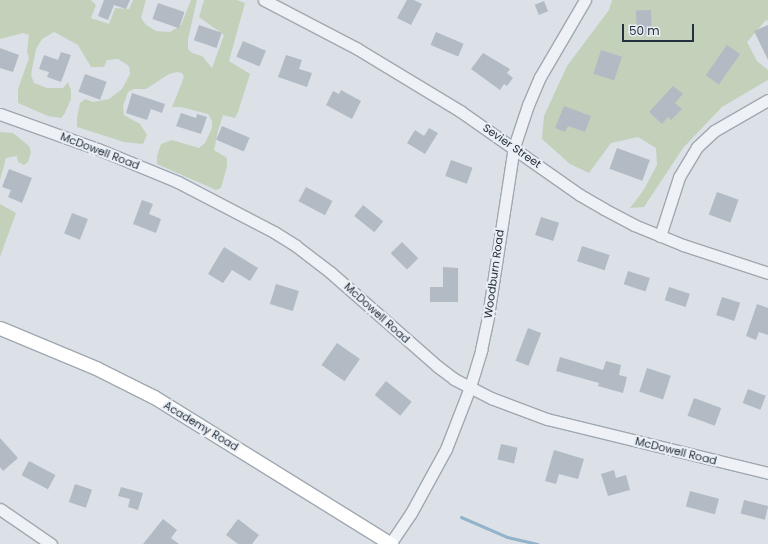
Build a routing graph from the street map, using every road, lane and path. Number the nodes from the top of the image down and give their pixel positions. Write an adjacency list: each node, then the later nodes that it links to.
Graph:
1 (264, 0): 5 (street, Sevier Street)
2 (585, 0): 5 (street, Woodburn Road)
3 (768, 100): 6 (street)
4 (0, 114): 9 (street, McDowell Road)
5 (514, 147): 6 (street, Sevier Street); 9 (street, Woodburn Road)
6 (660, 236): 7 (street, Sevier Street)
7 (768, 273)
8 (0, 328): 13 (main road, Academy Road)
9 (470, 387): 10 (street, McDowell Road); 13 (street, Woodburn Road)
10 (768, 473)
11 (0, 509): 12 (street)
12 (51, 544)
13 (390, 544)

